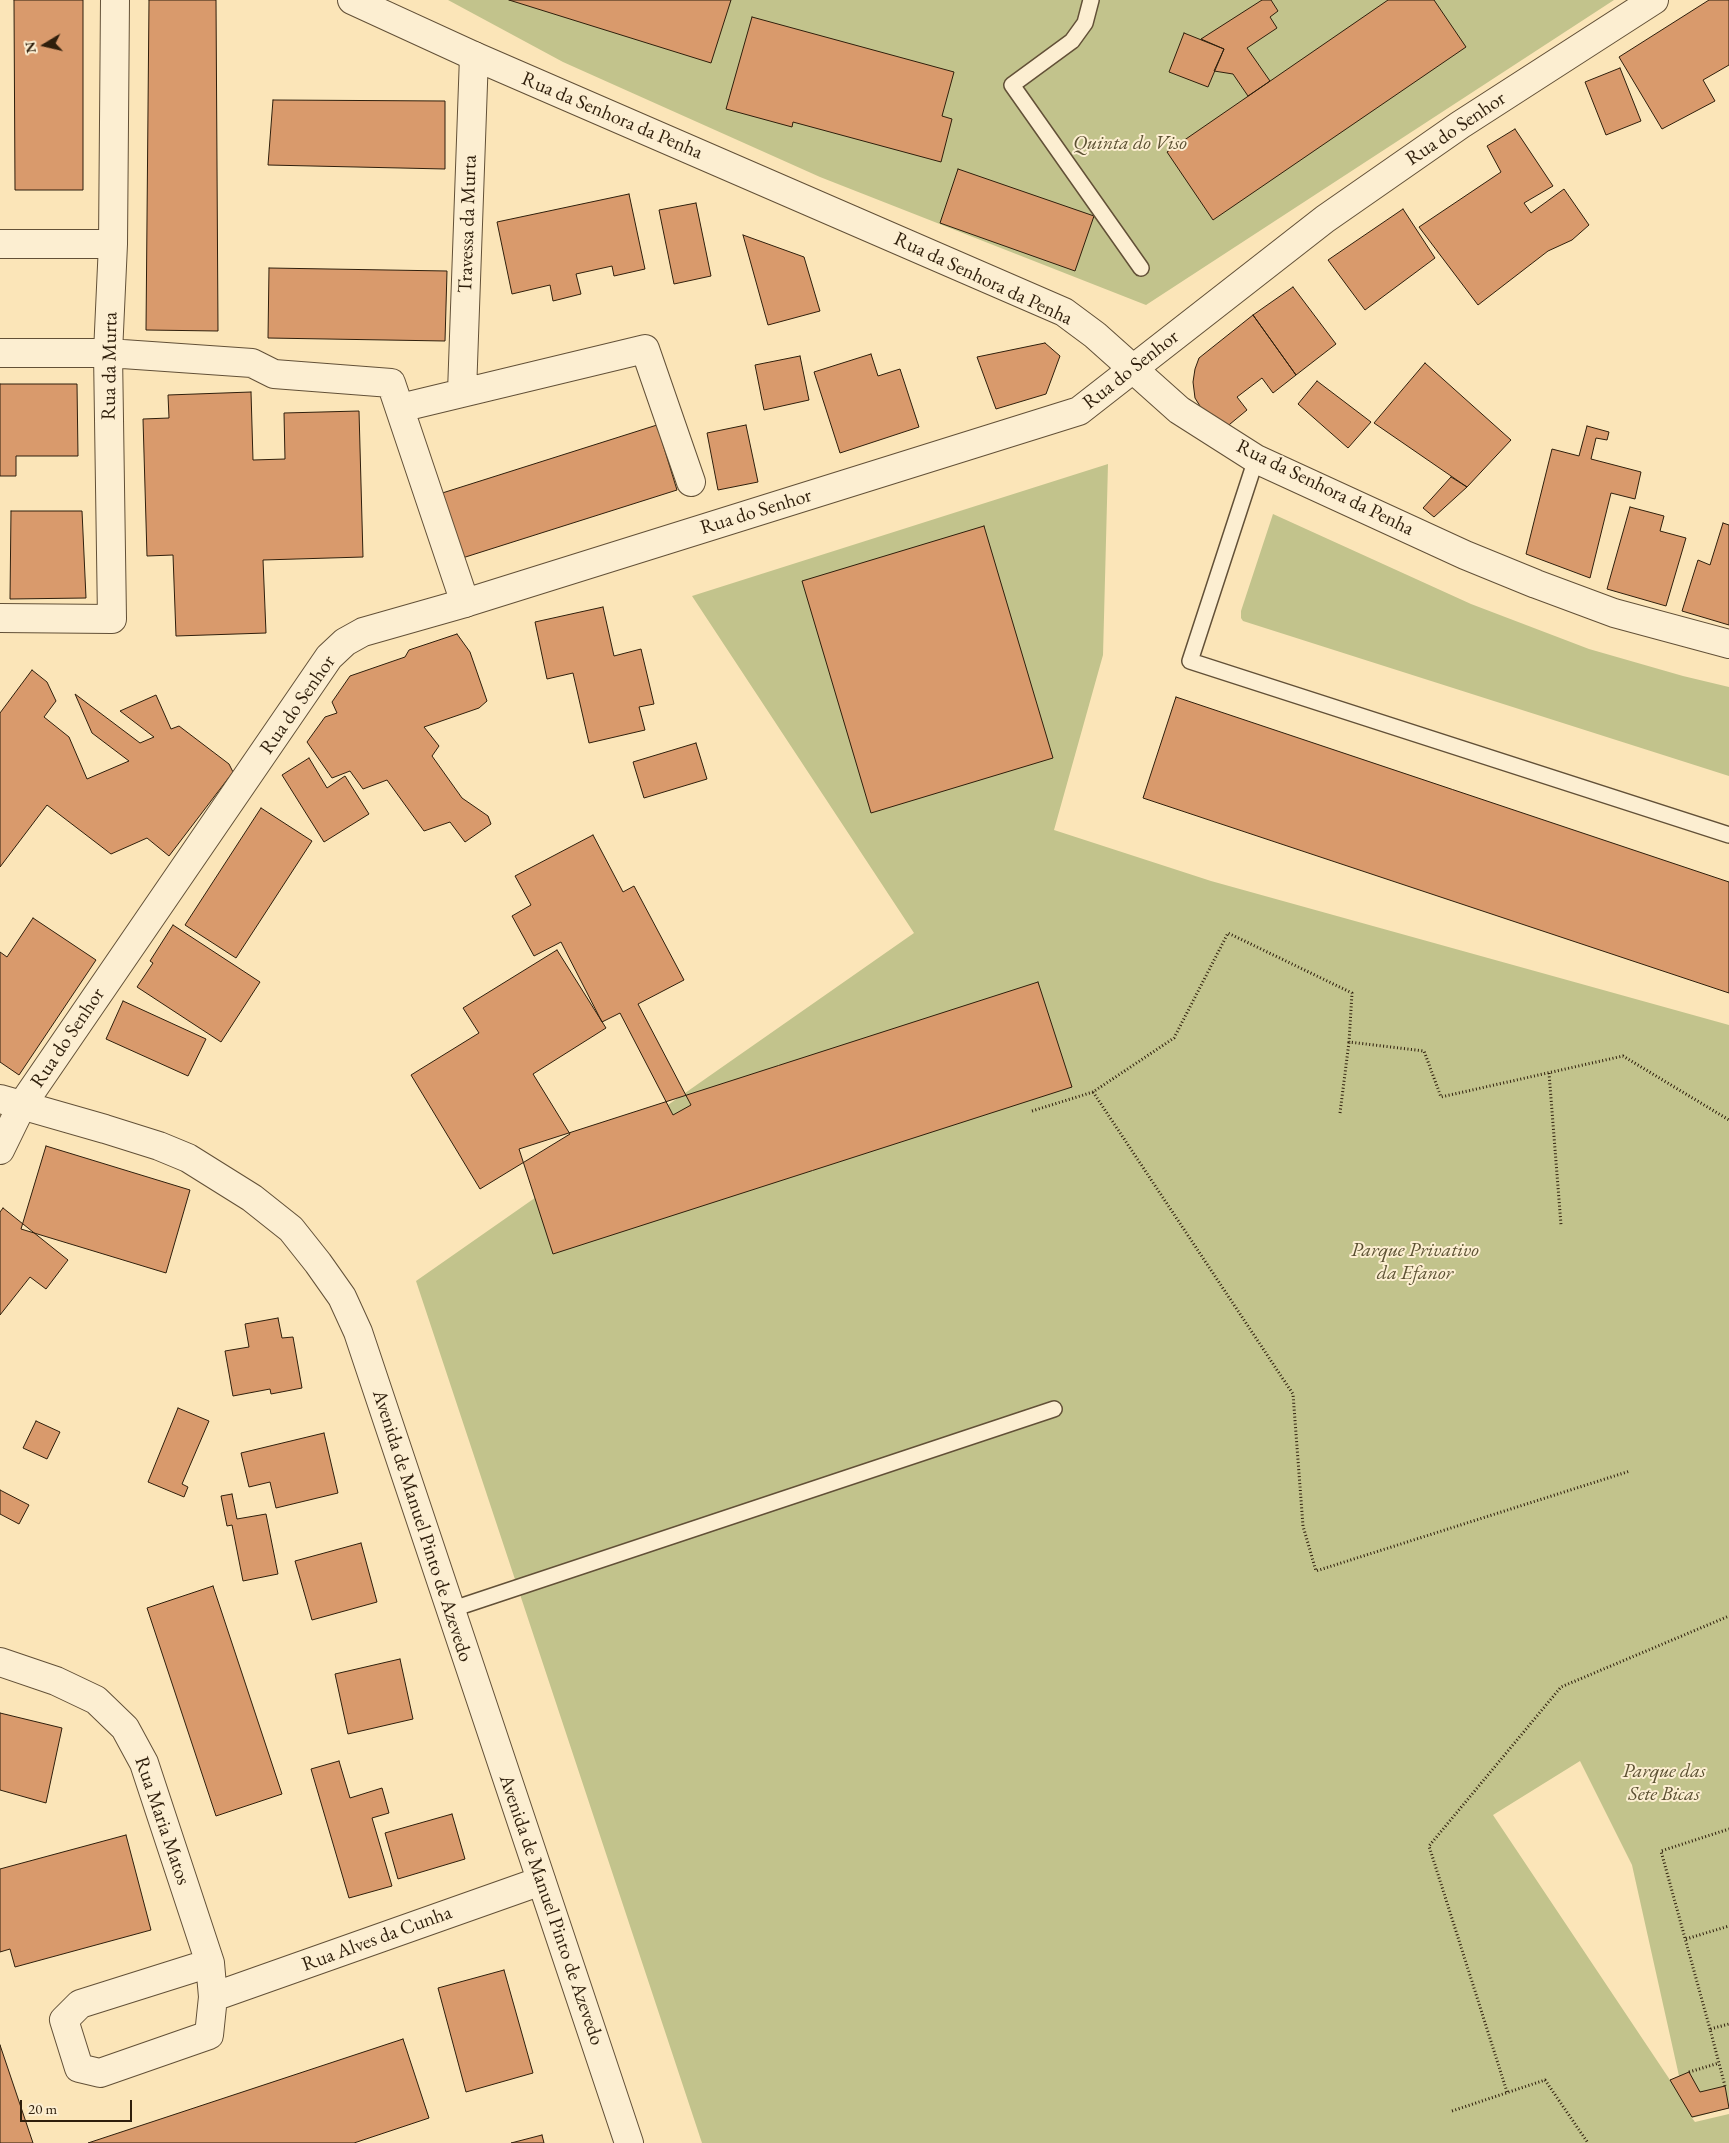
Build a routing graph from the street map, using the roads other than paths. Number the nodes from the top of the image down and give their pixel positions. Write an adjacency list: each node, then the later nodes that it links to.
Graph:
1 (116, 0): 7 (street, Rua da Murta)
2 (352, 0): 5 (street, Rua da Senhora da Penha)
3 (1091, 0): 8 (lane)
4 (1654, 0): 11 (street, Rua do Senhor)
5 (474, 56): 11 (street, Rua da Senhora da Penha); 12 (street, Travessa da Murta)
6 (0, 244): 7 (street)
7 (113, 244): 10 (street, Rua da Murta)
8 (1141, 268)
9 (0, 353): 10 (street)
10 (108, 353): 13 (street); 17 (street, Rua da Murta)
11 (1134, 369): 14 (street, Rua da Senhora da Penha); 16 (street, Rua do Senhor)
12 (462, 392): 13 (street); 15 (street)
13 (400, 408): 16 (street)
14 (1256, 459): 18 (street, Rua da Senhora da Penha); 19 (lane)
15 (691, 482)
16 (465, 603): 20 (street, Rua do Senhor)
17 (0, 618)
18 (1729, 644)
19 (1729, 835)
20 (11, 1102): 21 (street, Rua do Senhor); 23 (street, Avenida de Manuel Pinto de Azevedo)
21 (0, 1150)
22 (1054, 1409): 23 (lane)
23 (450, 1610): 25 (street, Avenida de Manuel Pinto de Azevedo)
24 (0, 1662): 26 (street, Rua Maria Matos)
25 (541, 1881): 27 (street, Rua Alves da Cunha); 28 (street, Avenida de Manuel Pinto de Azevedo)
26 (210, 1963): 27 (street, Rua Maria Matos); 27 (street, Rua Maria Matos)
27 (214, 1997)
28 (629, 2143)

